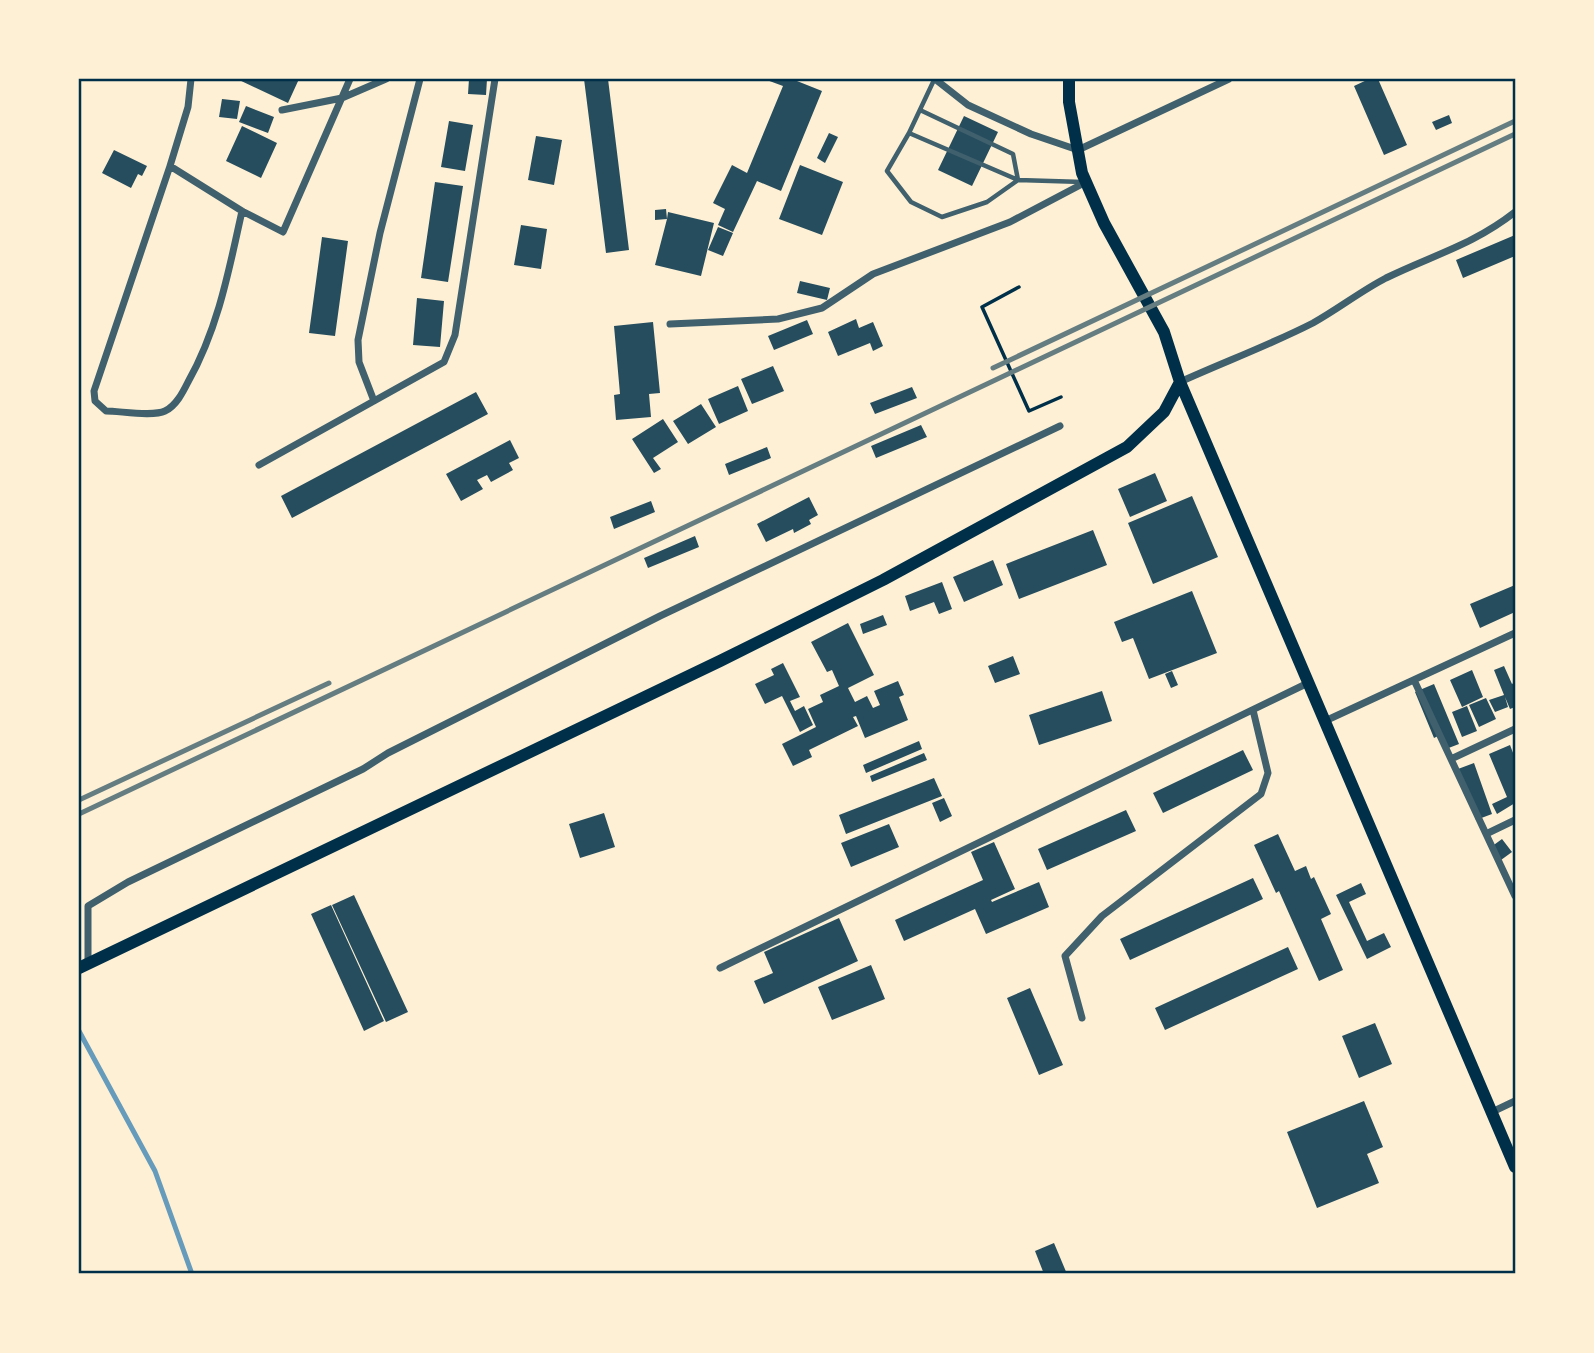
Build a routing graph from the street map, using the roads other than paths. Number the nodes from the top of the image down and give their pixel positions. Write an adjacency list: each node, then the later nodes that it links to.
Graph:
1 (191, 79): 14 (street)
2 (350, 79): 9 (street)
3 (386, 79): 9 (street)
4 (420, 79): 21 (street)
5 (495, 79): 21 (street)
6 (935, 79): 11 (lane); 13 (street)
7 (1069, 79): 13 (main road)
8 (1229, 79): 13 (street)
9 (342, 98): 10 (street); 17 (street)
10 (282, 110)
11 (920, 110): 12 (lane); 15 (lane)
12 (909, 133): 15 (lane); 15 (lane)
13 (1078, 150): 16 (main road)
14 (170, 166): 17 (street); 17 (street)
15 (1018, 180): 16 (lane)
16 (1086, 182): 19 (street); 20 (main road)
17 (243, 211)
18 (1515, 212): 20 (street)
19 (670, 324)
20 (1180, 382): 26 (main road); 34 (main road)
21 (374, 401): 23 (street)
22 (1060, 426): 34 (street)
23 (259, 465)
24 (1515, 633): 25 (street)
25 (1414, 680): 28 (street); 30 (street)
26 (1308, 683): 27 (street); 28 (main road)
27 (1253, 710): 35 (street); 36 (street)
28 (1325, 721): 38 (main road)
29 (1515, 729): 30 (street)
30 (1451, 759): 32 (street)
31 (1515, 820): 32 (street)
32 (1486, 834): 33 (street)
33 (1515, 896)
34 (83, 966)
35 (720, 968)
36 (1082, 1018)
37 (1515, 1101): 38 (street)
38 (1492, 1112): 39 (main road)
39 (1515, 1167)

